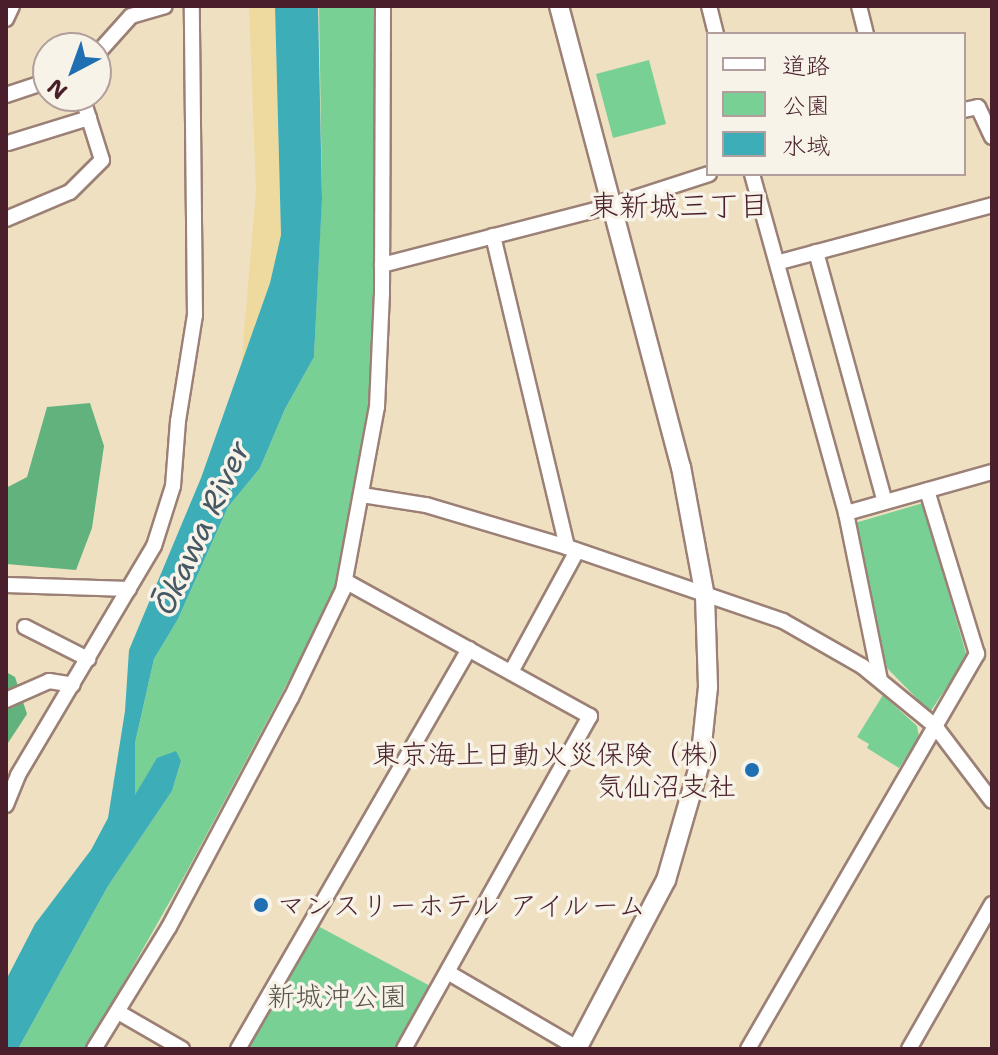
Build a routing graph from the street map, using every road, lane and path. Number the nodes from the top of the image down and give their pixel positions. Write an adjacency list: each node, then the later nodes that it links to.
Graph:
1 (12, 6): 8 (street)
2 (165, 6): 11 (street)
3 (192, 6): 36 (street)
4 (383, 6): 27 (street)
5 (559, 6): 22 (street)
6 (709, 6): 9 (street)
7 (859, 6): 10 (street)
8 (6, 19)
9 (716, 32)
10 (866, 32)
11 (112, 37)
12 (32, 86): 13 (street)
13 (6, 95)
14 (966, 110): 17 (street)
15 (87, 112): 16 (street)
16 (89, 118): 18 (street); 23 (street)
17 (992, 137)
18 (8, 143)
19 (706, 175): 22 (street)
20 (753, 176): 26 (street)
21 (992, 205): 25 (street)
22 (610, 206): 24 (street); 37 (street)
23 (6, 219)
24 (493, 236): 27 (street); 33 (street)
25 (816, 252): 26 (street); 31 (street)
26 (780, 262): 32 (street)
27 (382, 265): 30 (street)
28 (992, 472): 29 (street)
29 (927, 490): 31 (street); 45 (street)
30 (362, 495): 33 (street); 34 (street)
31 (885, 502): 32 (street)
32 (846, 513): 42 (street)
33 (572, 549): 37 (street); 41 (street)
34 (345, 581): 39 (street); 50 (street)
35 (6, 585): 36 (street)
36 (129, 589): 40 (street)
37 (705, 596): 42 (street); 55 (street)
38 (25, 627): 40 (street)
39 (469, 649): 41 (street); 53 (street)
40 (88, 659): 43 (street)
41 (511, 672): 49 (street)
42 (880, 680): 45 (street)
43 (73, 685): 44 (street); 47 (street)
44 (6, 700)
45 (935, 726): 46 (street); 56 (street)
46 (992, 801)
47 (6, 805)
48 (992, 904): 57 (street)
49 (449, 973): 54 (street); 55 (street)
50 (118, 1012): 51 (street); 52 (street)
51 (94, 1049)
52 (182, 1049)
53 (238, 1049)
54 (404, 1049)
55 (578, 1049)
56 (748, 1049)
57 (909, 1049)

